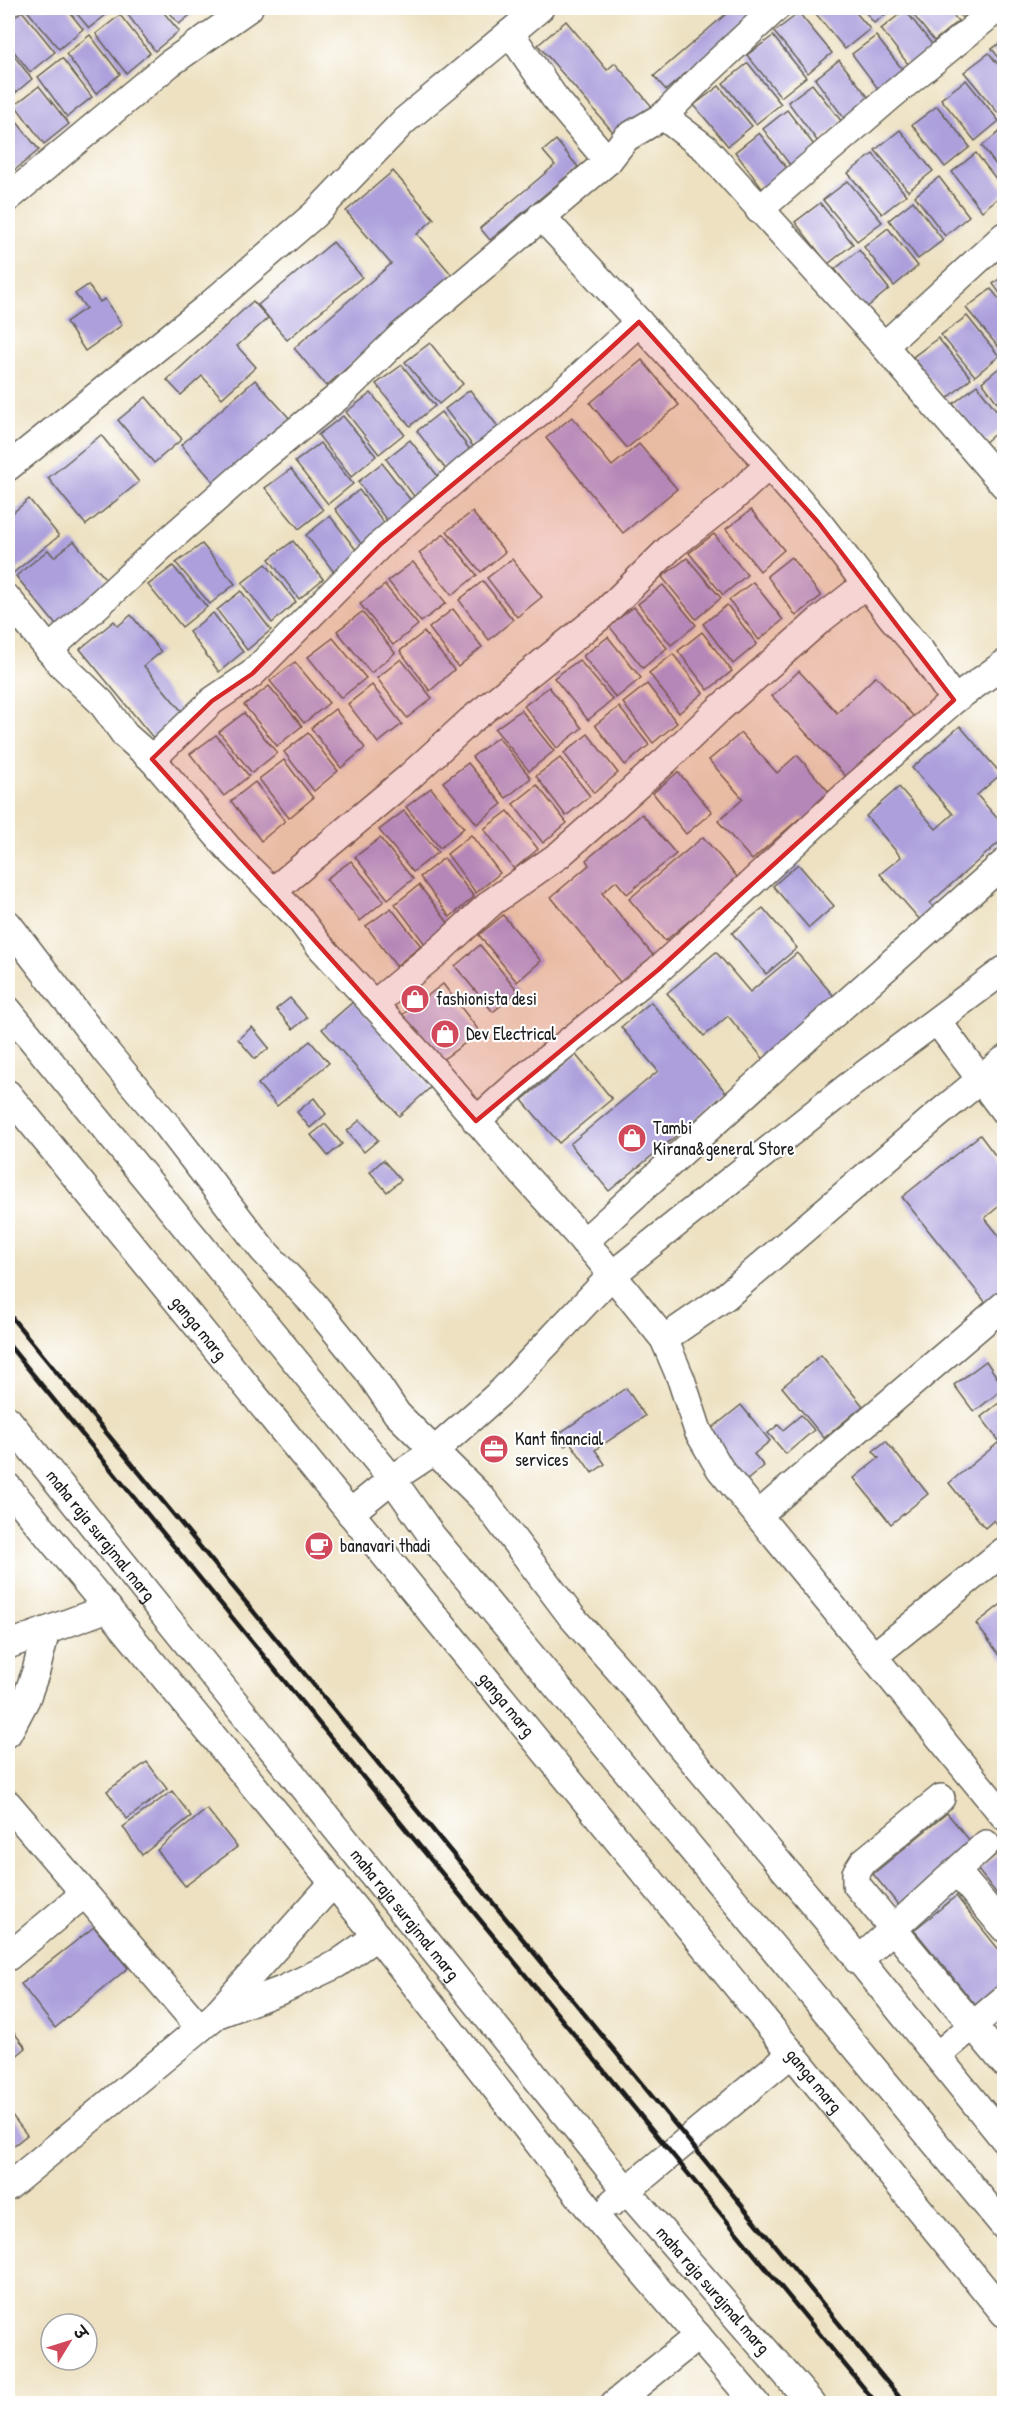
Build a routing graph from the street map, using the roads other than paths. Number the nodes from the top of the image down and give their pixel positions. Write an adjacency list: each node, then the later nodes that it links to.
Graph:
1 (249, 8): 8 (street)
2 (540, 8): 5 (street)
3 (776, 8): 6 (street)
4 (998, 8): 9 (street)
5 (510, 33): 7 (street); 15 (street)
6 (663, 116): 7 (street); 9 (street)
7 (608, 161): 10 (street)
8 (8, 198)
9 (759, 210): 13 (street)
10 (542, 216): 12 (street); 19 (street)
11 (1005, 236): 13 (street)
12 (639, 322): 14 (street); 22 (street)
13 (884, 346): 16 (street)
14 (769, 465): 17 (street); 24 (street)
15 (8, 467)
16 (1000, 470)
17 (866, 584): 21 (street); 27 (street)
18 (8, 599): 19 (street)
19 (50, 650): 22 (street)
20 (1005, 664): 21 (street)
21 (954, 700): 34 (street)
22 (152, 759): 24 (street)
23 (1005, 863): 35 (street)
24 (272, 892): 27 (street)
25 (8, 924): 40 (street)
26 (1005, 970): 29 (street)
27 (373, 1005): 34 (street)
28 (8, 1010): 41 (street)
29 (936, 1021): 31 (street); 36 (street)
30 (1005, 1060): 31 (street)
31 (980, 1080): 33 (street); 38 (street)
32 (8, 1094): 43 (street, ganga marg)
33 (1005, 1111)
34 (477, 1121): 35 (street)
35 (584, 1242): 36 (street)
36 (612, 1275): 38 (street); 40 (street)
37 (1005, 1305): 44 (street)
38 (664, 1339): 44 (street)
39 (8, 1420): 71 (street, maha raja surajmal marg)
40 (433, 1452): 41 (street); 62 (street)
41 (392, 1479): 43 (street); 73 (street)
42 (8, 1487): 46 (street, maha raja surajmal marg)
43 (351, 1514): 66 (street, ganga marg)
44 (758, 1515): 49 (street)
45 (1005, 1551): 49 (street)
46 (108, 1608): 47 (street); 56 (street, maha raja surajmal marg)
47 (46, 1631): 48 (street); 50 (street)
48 (8, 1645)
49 (874, 1656): 52 (street)
50 (8, 1733)
51 (941, 1798): 58 (street)
52 (1000, 1801)
53 (8, 1804): 57 (street)
54 (986, 1844): 55 (street)
55 (957, 1872): 58 (street); 59 (street)
56 (334, 1882): 60 (street, maha raja surajmal marg); 64 (street)
57 (84, 1894): 61 (street); 64 (street)
58 (893, 1928): 62 (street); 65 (street)
59 (1005, 1928)
60 (377, 1936): 64 (street); 72 (street, maha raja surajmal marg)
61 (8, 1956)
62 (858, 1961): 67 (street)
63 (1005, 1999): 65 (street)
64 (208, 2022): 70 (street)
65 (973, 2026): 67 (street); 68 (street)
66 (792, 2053): 71 (street); 74 (street, ganga marg)
67 (939, 2055): 69 (street)
68 (1005, 2063)
69 (1005, 2139)
70 (8, 2187)
71 (627, 2191): 72 (street); 78 (street, maha raja surajmal marg)
72 (595, 2216): 75 (street, maha raja surajmal marg)
73 (1005, 2226)
74 (1005, 2313)
75 (698, 2336): 76 (street); 77 (street, maha raja surajmal marg)
76 (614, 2403)
77 (756, 2403)
78 (812, 2403)

